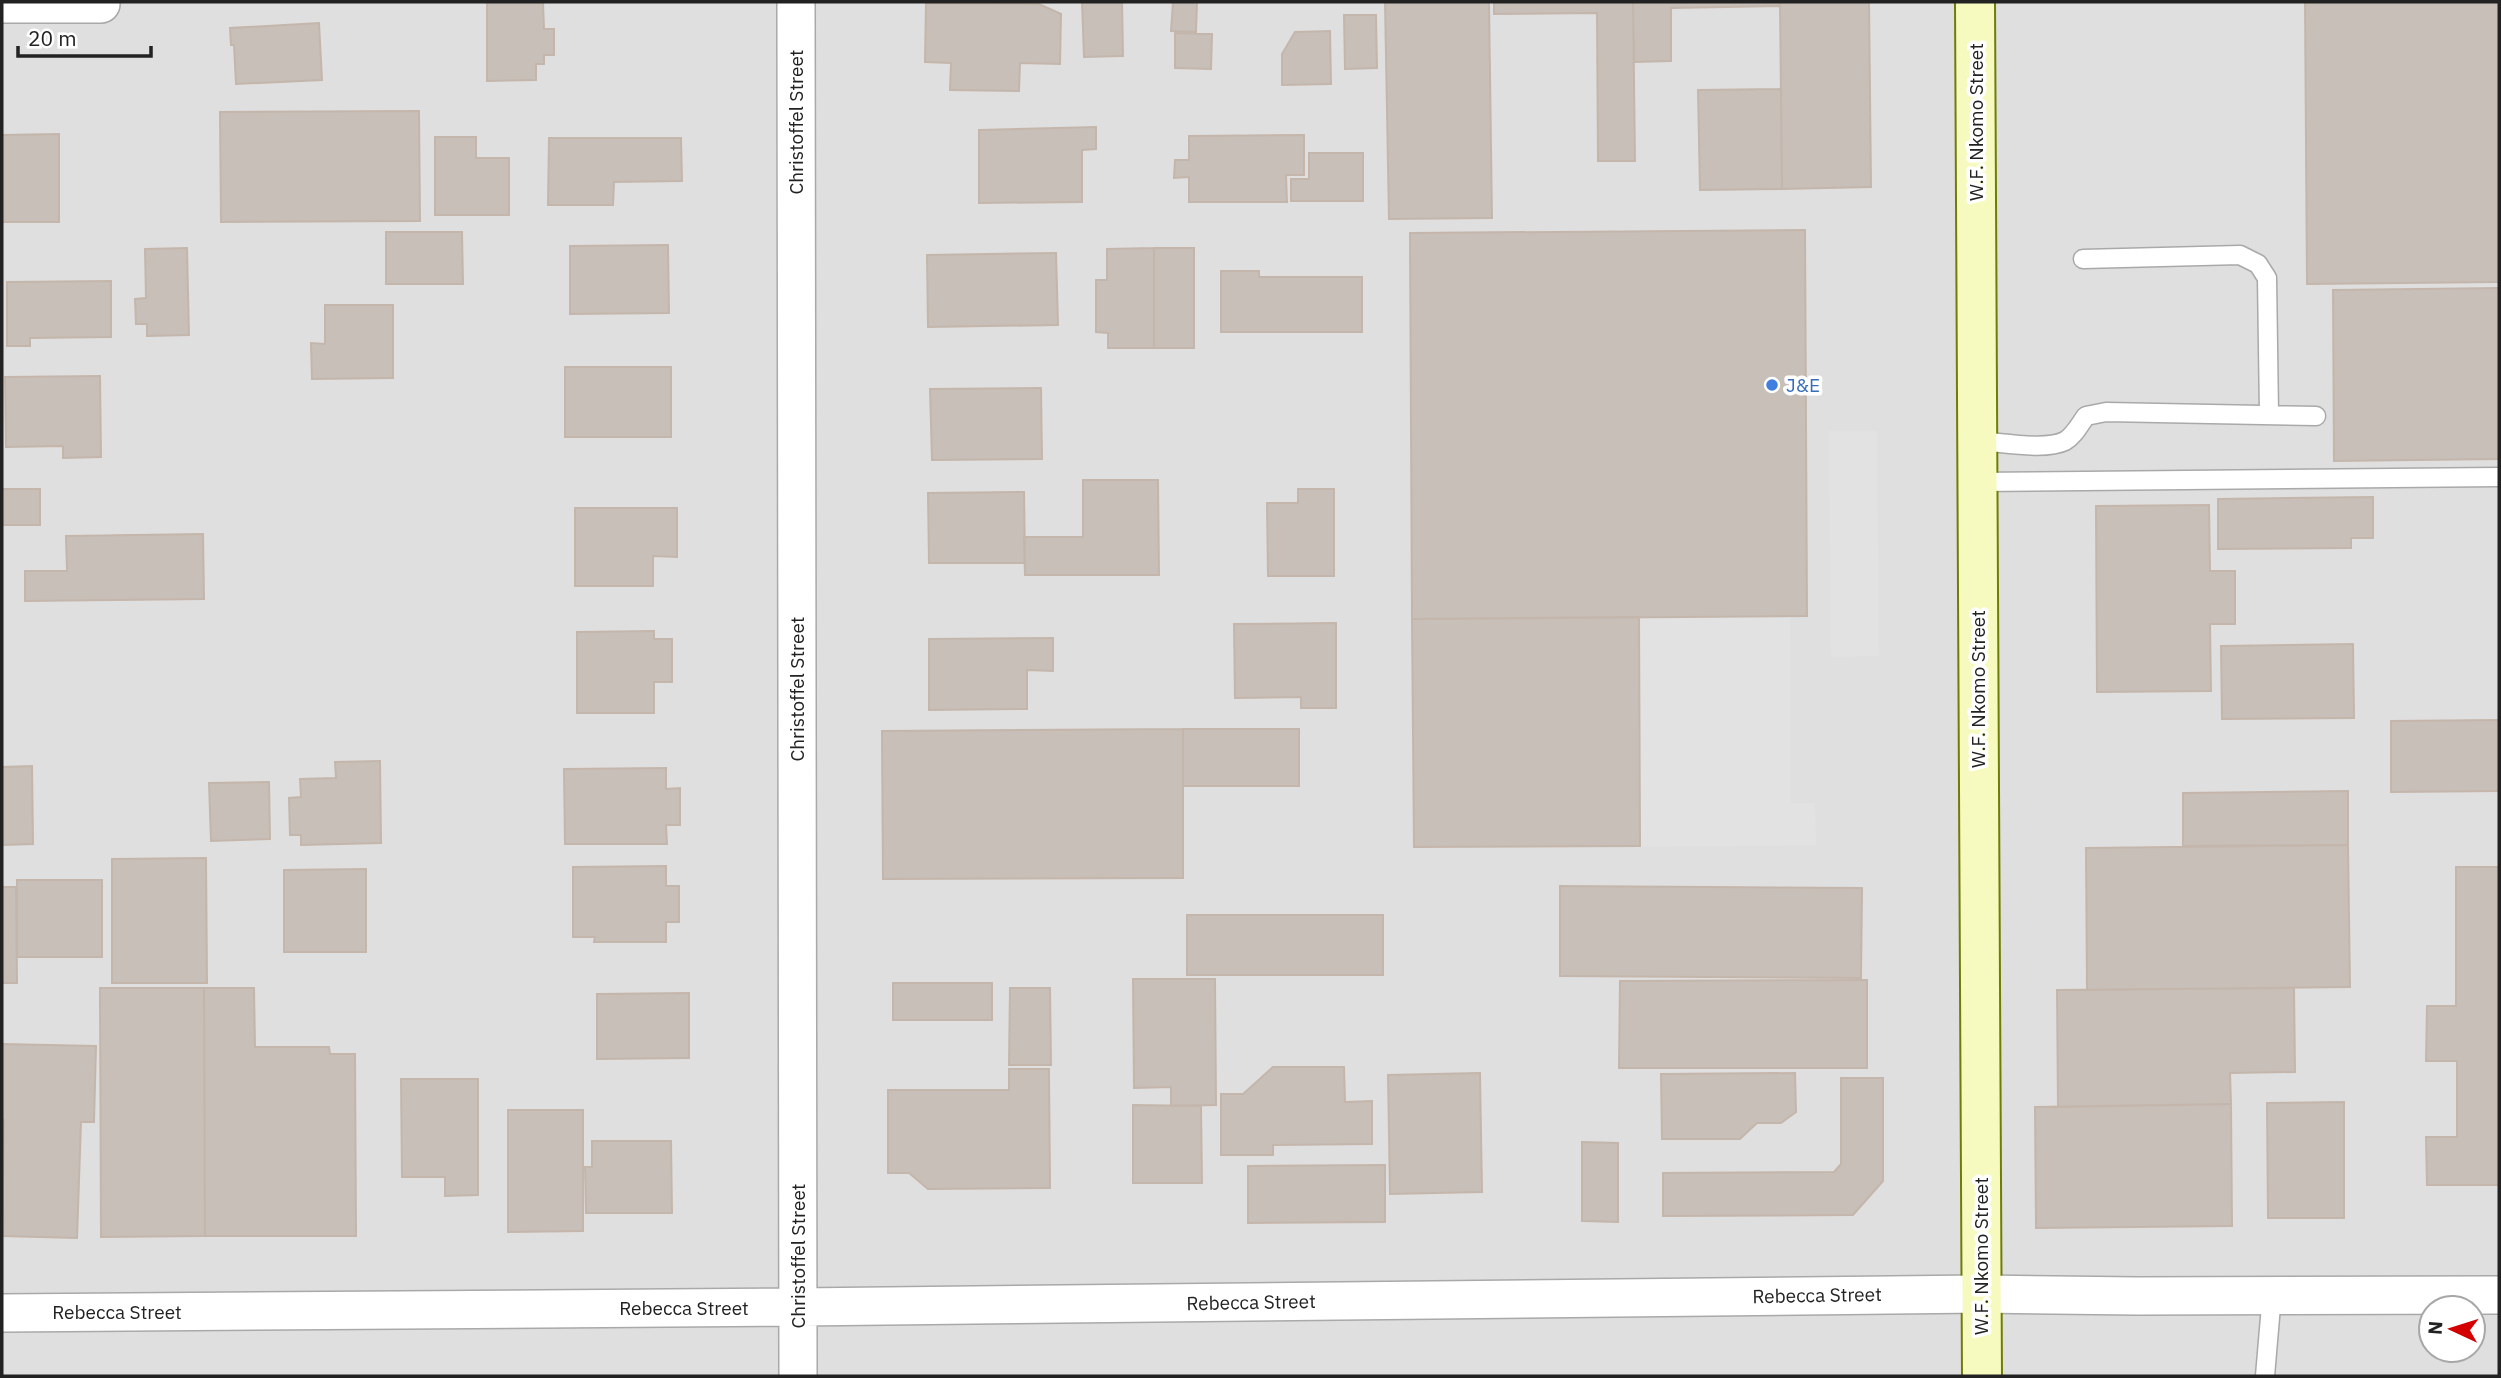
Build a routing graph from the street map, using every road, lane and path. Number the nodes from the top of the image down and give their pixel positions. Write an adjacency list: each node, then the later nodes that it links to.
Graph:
1 (796, 2): 14 (street, Christoffel Street)
2 (1975, 2): 8 (main road, W.F. Nkomo Street)
3 (2, 4): 4 (street)
4 (101, 4)
5 (2083, 258): 6 (lane)
6 (2269, 414): 7 (lane); 8 (lane)
7 (2316, 416)
8 (1977, 441): 10 (main road, W.F. Nkomo Street)
9 (2499, 477): 10 (lane)
10 (1977, 482): 11 (main road, W.F. Nkomo Street)
11 (1981, 1294): 12 (street, Rebecca Street); 14 (street, Rebecca Street); 17 (main road, W.F. Nkomo Street)
12 (2272, 1294): 13 (street, Rebecca Street); 18 (lane)
13 (2499, 1295)
14 (798, 1307): 15 (street, Rebecca Street); 16 (street, Christoffel Street)
15 (2, 1313)
16 (798, 1376)
17 (1982, 1376)
18 (2265, 1376)

